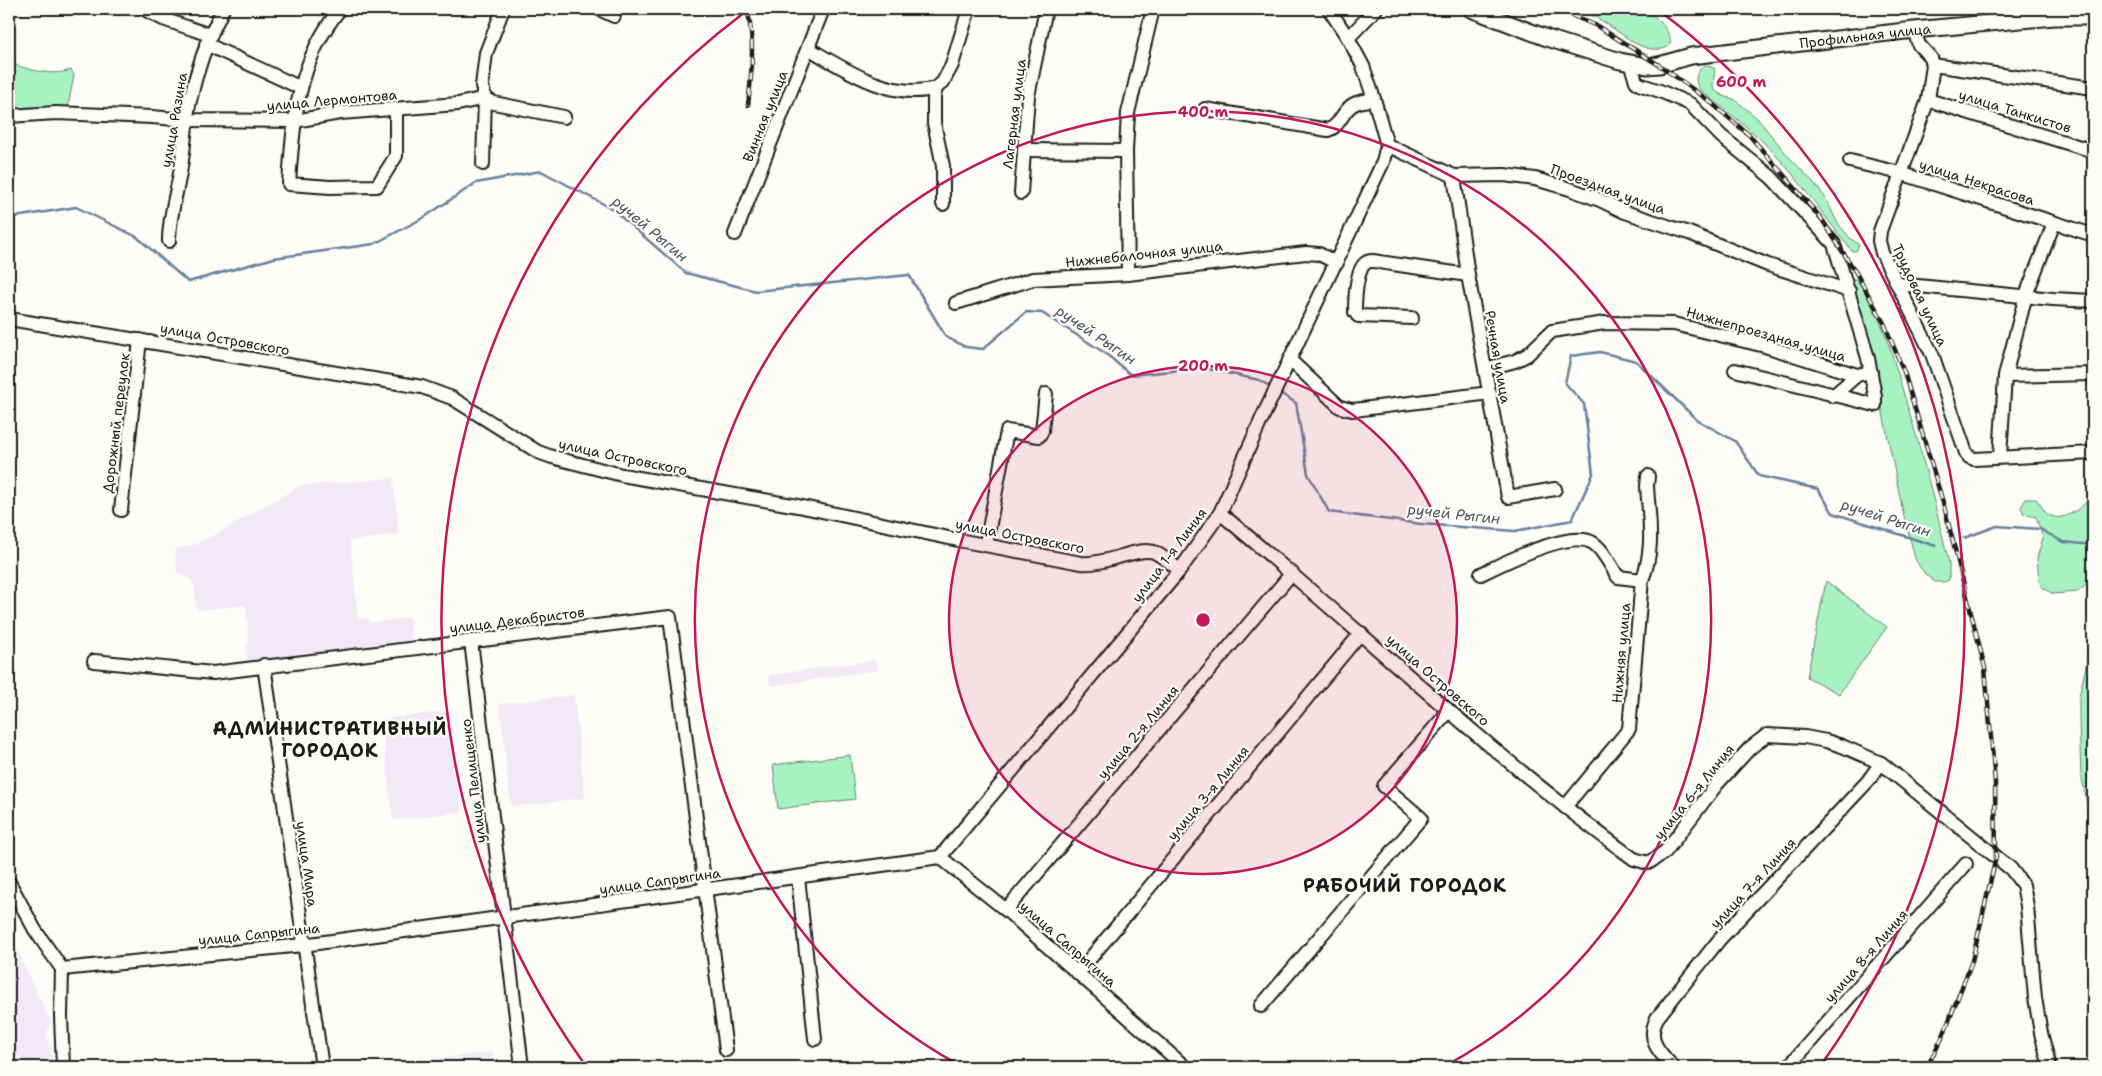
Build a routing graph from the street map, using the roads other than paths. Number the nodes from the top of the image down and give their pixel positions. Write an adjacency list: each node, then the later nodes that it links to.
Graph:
1 (144, 9): 17 (street)
2 (223, 9): 17 (street, улица Разина)
3 (340, 9): 21 (street)
4 (503, 9): 24 (street)
5 (599, 9): 13 (street)
6 (823, 9): 18 (street, Винная улица)
7 (969, 9): 22 (street)
8 (1046, 9): 34 (street, Лагерная улица)
9 (1153, 9): 35 (street)
10 (1329, 9): 16 (street)
11 (1376, 9): 16 (street)
12 (1471, 9): 19 (main road)
13 (614, 16)
14 (2093, 17): 15 (main road, Профильная улица)
15 (1914, 30): 19 (main road, Профильная улица); 20 (street)
16 (1348, 38): 25 (street)
17 (208, 40): 21 (street); 31 (street, улица Разина)
18 (808, 48): 22 (street); 44 (street, Винная улица)
19 (1630, 63): 51 (street)
20 (1933, 64): 23 (street); 26 (street, Трудовая улица)
21 (301, 88): 32 (street)
22 (936, 88): 42 (street)
23 (2093, 88)
24 (485, 98): 28 (street, улица Лермонтова); 30 (street); 38 (street)
25 (1374, 98): 27 (street); 33 (street)
26 (1928, 100): 36 (street, улица Танкистов); 39 (street, Трудовая улица)
27 (1205, 109)
28 (396, 110): 32 (street, улица Лермонтова); 32 (street)
29 (9, 116): 31 (street, улица Лермонтова)
30 (564, 117)
31 (188, 120): 32 (street, улица Лермонтова); 46 (street, улица Разина)
32 (295, 121)
33 (1387, 145): 40 (street, Проездная улица); 47 (street, улица 1-я Линия)
34 (1024, 150): 35 (street); 41 (street, Лагерная улица)
35 (1126, 151): 48 (street)
36 (2093, 151)
37 (1850, 162): 39 (street, улица Некрасова)
38 (483, 164)
39 (1900, 173): 43 (street, улица Некрасова); 50 (street, Трудовая улица)
40 (1454, 176): 49 (street, Речная улица); 51 (street, Проездная улица)
41 (1021, 193)
42 (943, 204)
43 (2054, 223): 45 (street, улица Некрасова); 52 (street)
44 (735, 234)
45 (2093, 235)
46 (169, 241)
47 (1337, 262): 48 (street, Нижнебалочная улица); 58 (street, улица 1-я Линия)
48 (1128, 274): 54 (street, Нижнебалочная улица)
49 (1468, 275): 55 (street); 59 (street, Речная улица)
50 (1897, 284): 52 (street); 69 (street, Трудовая улица)
51 (1849, 291): 61 (street)
52 (2026, 295): 53 (street); 64 (street)
53 (2093, 300)
54 (956, 303)
55 (1412, 318)
56 (9, 319): 57 (street, улица Островского)
57 (140, 340): 72 (street, Дорожный переулок); 74 (street, улица Островского)
58 (1290, 360): 65 (street); 73 (street, улица 1-я Линия)
59 (1485, 369): 63 (street, Нижнепроездная улица); 65 (street, Речная улица)
60 (1735, 370): 67 (street)
61 (1871, 372): 63 (street, Нижнепроездная улица); 67 (street)
62 (2093, 374): 64 (street)
63 (1857, 375): 67 (street)
64 (2005, 376): 69 (street)
65 (1490, 393): 71 (street, Речная улица)
66 (1046, 394): 74 (street)
67 (1832, 396)
68 (2093, 453): 69 (street, Трудовая улица)
69 (2000, 457)
70 (1648, 476): 78 (street, Нижняя улица)
71 (1555, 489)
72 (121, 510)
73 (1220, 513): 75 (street, улица 1-я Линия); 76 (street, улица Островского)
74 (986, 544): 75 (street, улица Островского)
75 (1180, 570): 86 (street, улица 1-я Линия)
76 (1292, 573): 79 (street, улица Островского); 92 (street, улица 2-я Линия)
77 (1481, 574): 78 (street)
78 (1642, 580): 85 (street, Нижняя улица)
79 (1361, 633): 83 (street, улица Островского); 96 (street, улица 3-я Линия)
80 (471, 641): 82 (street, улица Декабристов); 91 (street, улица Декабристов); 93 (street, улица Пелищенко)
81 (94, 661): 82 (street, улица Декабристов)
82 (264, 665): 94 (street, улица Мира)
83 (1448, 711): 85 (street, улица Островского); 97 (street)
84 (1881, 763): 87 (street, улица 6-я Линия); 104 (street, улица 7-я Линия); 106 (street)
85 (1565, 807): 87 (street, улица Островского)
86 (940, 857): 89 (street, улица Сапрыгина); 92 (street, улица Сапрыгина)
87 (1643, 863)
88 (1966, 864): 105 (street, улица 8-я Линия)
89 (798, 877): 91 (street, улица Сапрыгина); 98 (street)
90 (9, 882): 95 (street)
91 (706, 890): 93 (street, улица Сапрыгина); 99 (street)
92 (1006, 910): 96 (street, улица Сапрыгина)
93 (504, 917): 94 (street, улица Сапрыгина); 102 (street, улица Пелищенко)
94 (303, 945): 95 (street, улица Сапрыгина); 101 (street, улица Мира)
95 (62, 969): 100 (street)
96 (1078, 973): 103 (street, улица Сапрыгина)
97 (1261, 1006)
98 (815, 1039)
99 (726, 1050)
100 (63, 1067)
101 (322, 1067)
102 (522, 1067)
103 (1185, 1067)
104 (1673, 1067)
105 (1788, 1067)
106 (2050, 1067)

